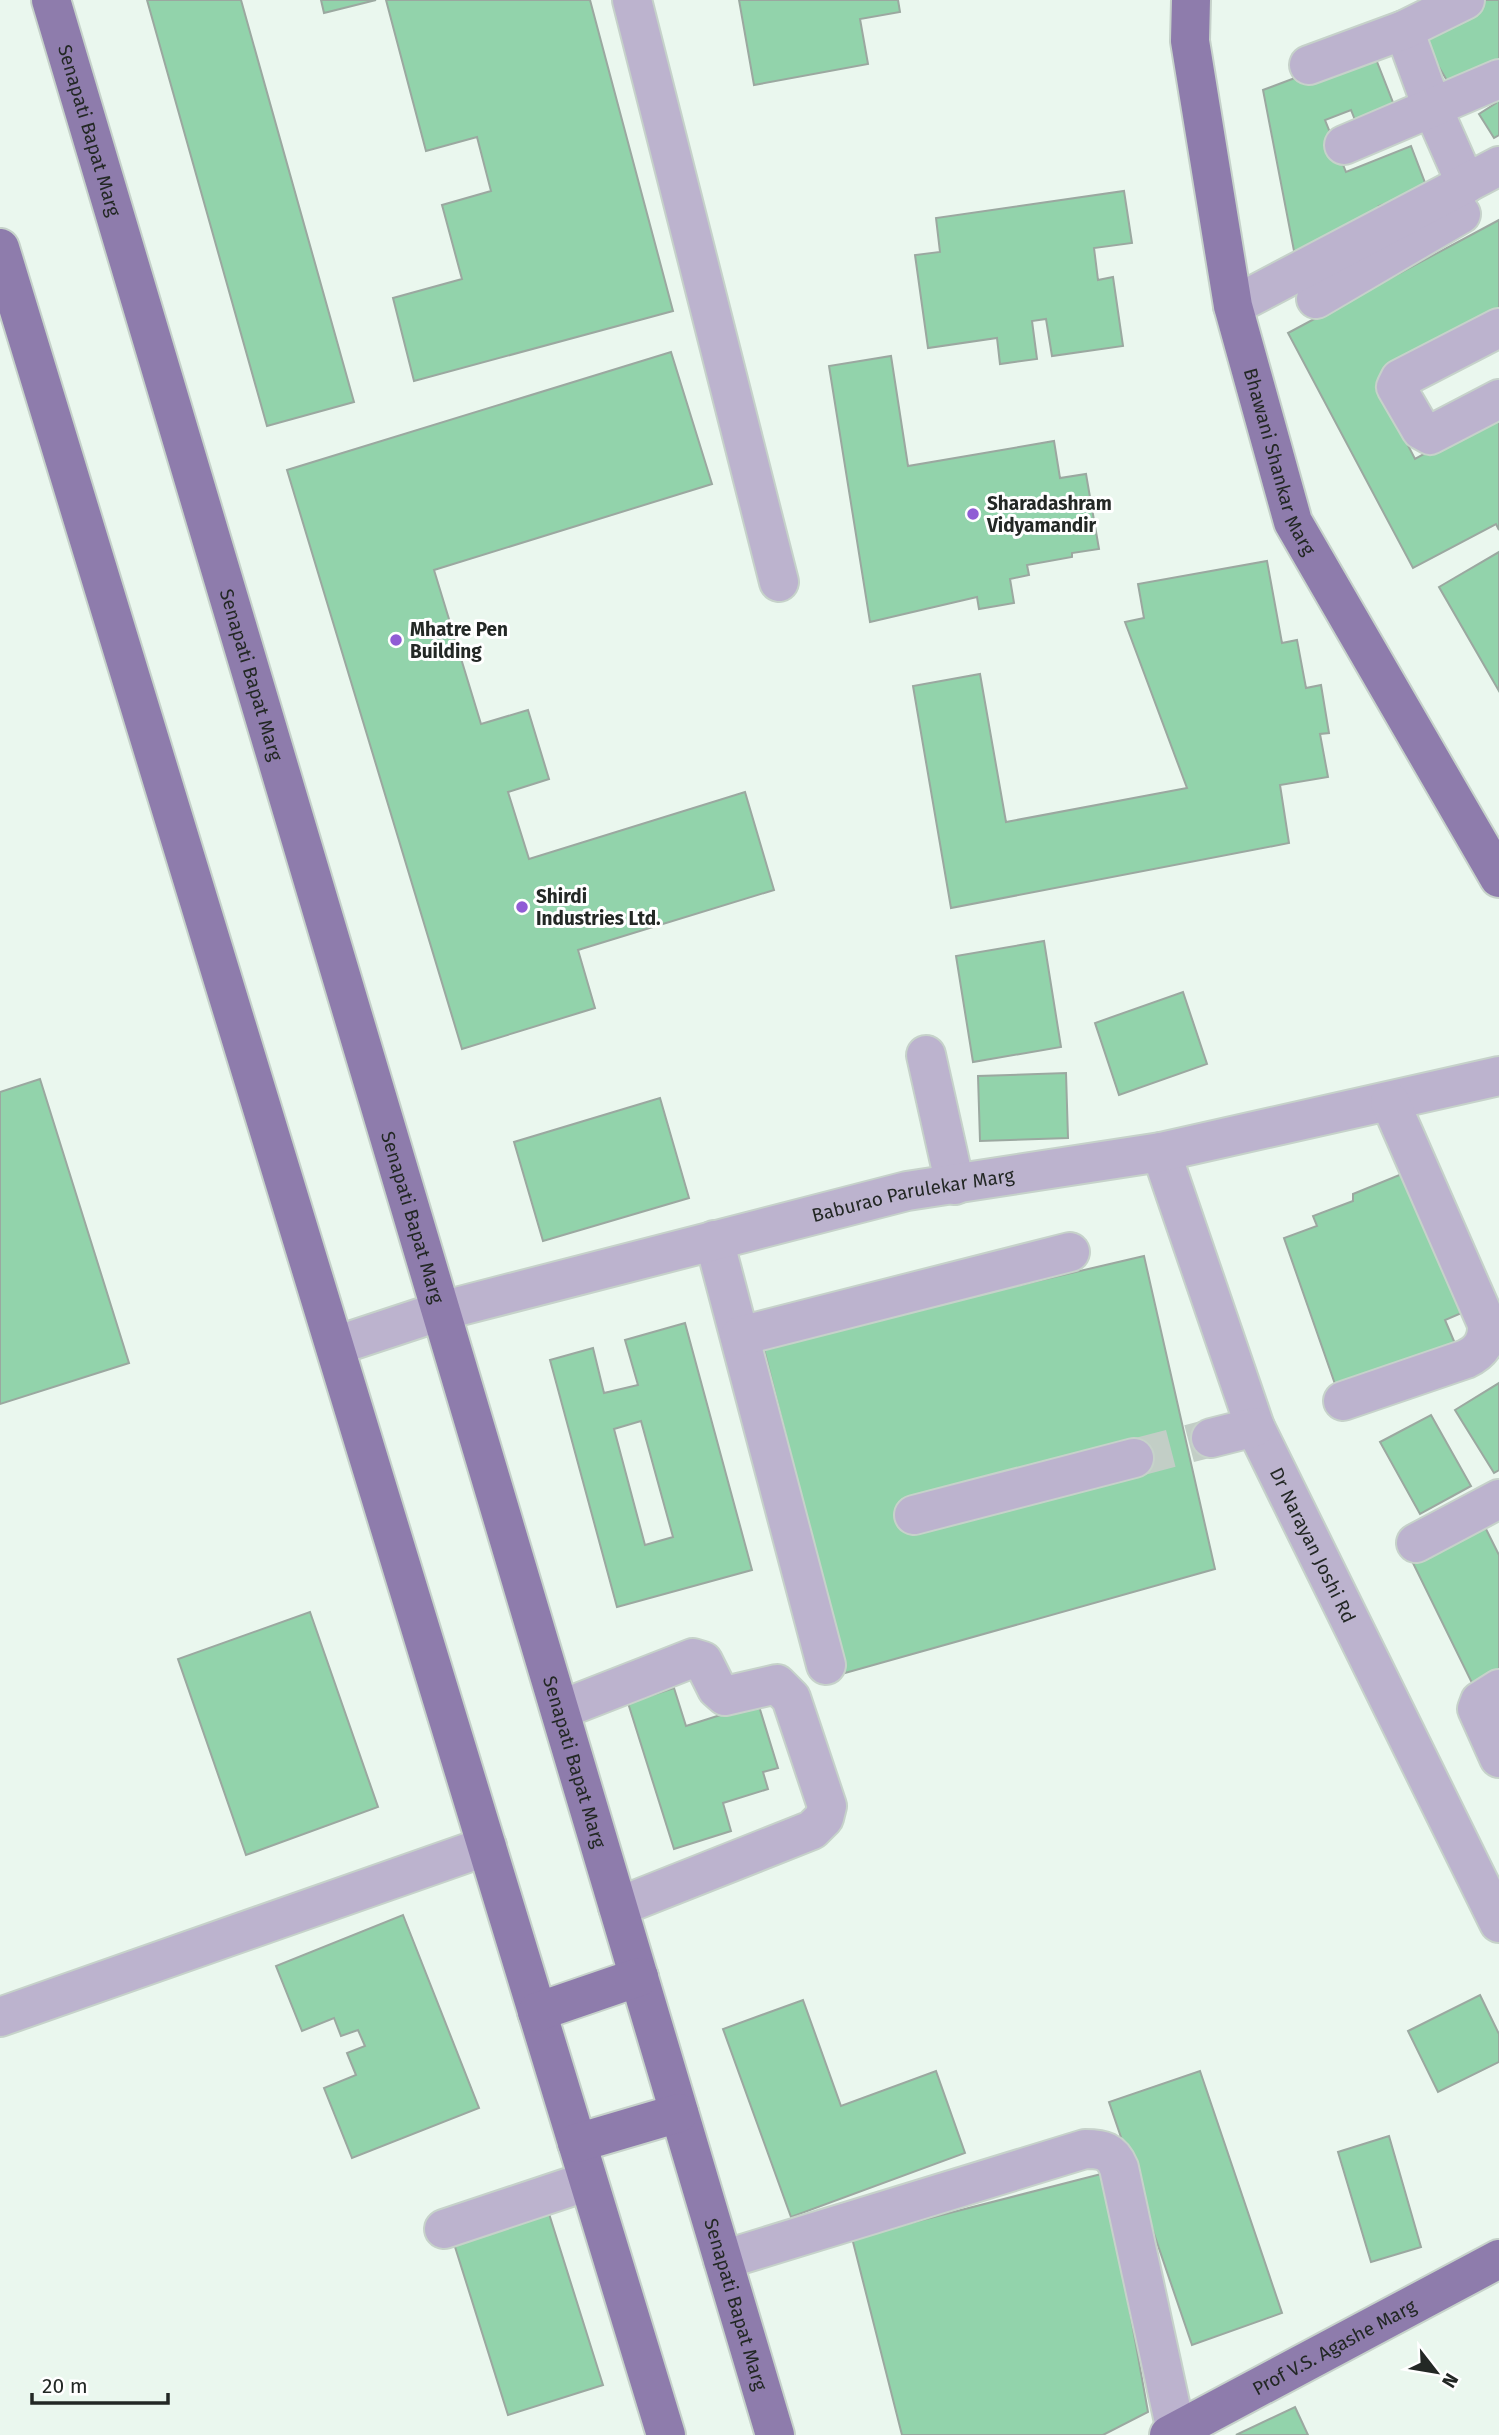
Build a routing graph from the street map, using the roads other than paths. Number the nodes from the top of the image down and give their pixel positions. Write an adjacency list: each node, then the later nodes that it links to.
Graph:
1 (51, 0): 26 (main road, Senapati Bapat Marg)
2 (632, 0): 17 (street)
3 (1191, 0): 14 (main road, Bhawani Shankar Marg)
4 (1465, 0): 5 (street)
5 (1404, 30): 6 (street); 8 (street)
6 (1309, 65)
7 (1499, 79): 8 (street)
8 (1432, 107): 9 (street); 11 (street)
9 (1344, 145)
10 (1499, 166): 11 (street)
11 (1482, 188): 13 (street); 14 (street)
12 (0, 248): 28 (main road)
13 (1315, 299)
14 (1233, 306): 18 (main road, Bhawani Shankar Marg)
15 (1499, 328): 16 (street)
16 (1499, 399)
17 (779, 582)
18 (1499, 878)
19 (926, 1055): 23 (street)
20 (1499, 1076): 21 (street, Baburao Parulekar Marg)
21 (1390, 1102): 22 (street, Baburao Parulekar Marg); 29 (street)
22 (1161, 1153): 23 (street, Baburao Parulekar Marg); 30 (street, Dr Narayan Joshi Rd)
23 (955, 1185): 24 (street, Baburao Parulekar Marg)
24 (714, 1240): 26 (street, Baburao Parulekar Marg); 27 (street)
25 (1070, 1252): 27 (street)
26 (441, 1311): 28 (street, Baburao Parulekar Marg); 38 (main road, Senapati Bapat Marg)
27 (740, 1336): 36 (street)
28 (335, 1346): 40 (main road)
29 (1343, 1401)
30 (1255, 1427): 31 (street); 42 (street, Dr Narayan Joshi Rd)
31 (1211, 1438)
32 (1134, 1458): 34 (street)
33 (1499, 1499): 35 (street)
34 (914, 1515)
35 (1416, 1543)
36 (826, 1665)
37 (1499, 1689): 39 (street)
38 (560, 1710): 41 (main road, Senapati Bapat Marg); 41 (street)
39 (1499, 1758)
40 (487, 1846): 44 (main road); 45 (street)
41 (618, 1907): 43 (main road, Senapati Bapat Marg)
42 (1499, 1923)
43 (639, 1977): 44 (main road); 46 (main road, Senapati Bapat Marg)
44 (537, 2012): 47 (main road)
45 (0, 2017)
46 (679, 2113): 47 (main road); 51 (main road, Senapati Bapat Marg)
47 (577, 2143): 48 (main road)
48 (588, 2180): 49 (street); 53 (main road)
49 (444, 2229)
50 (1499, 2259): 52 (main road, Prof V.S. Agashe Marg)
51 (723, 2260): 52 (street); 54 (main road, Senapati Bapat Marg)
52 (1172, 2433)
53 (666, 2435)
54 (775, 2435)

